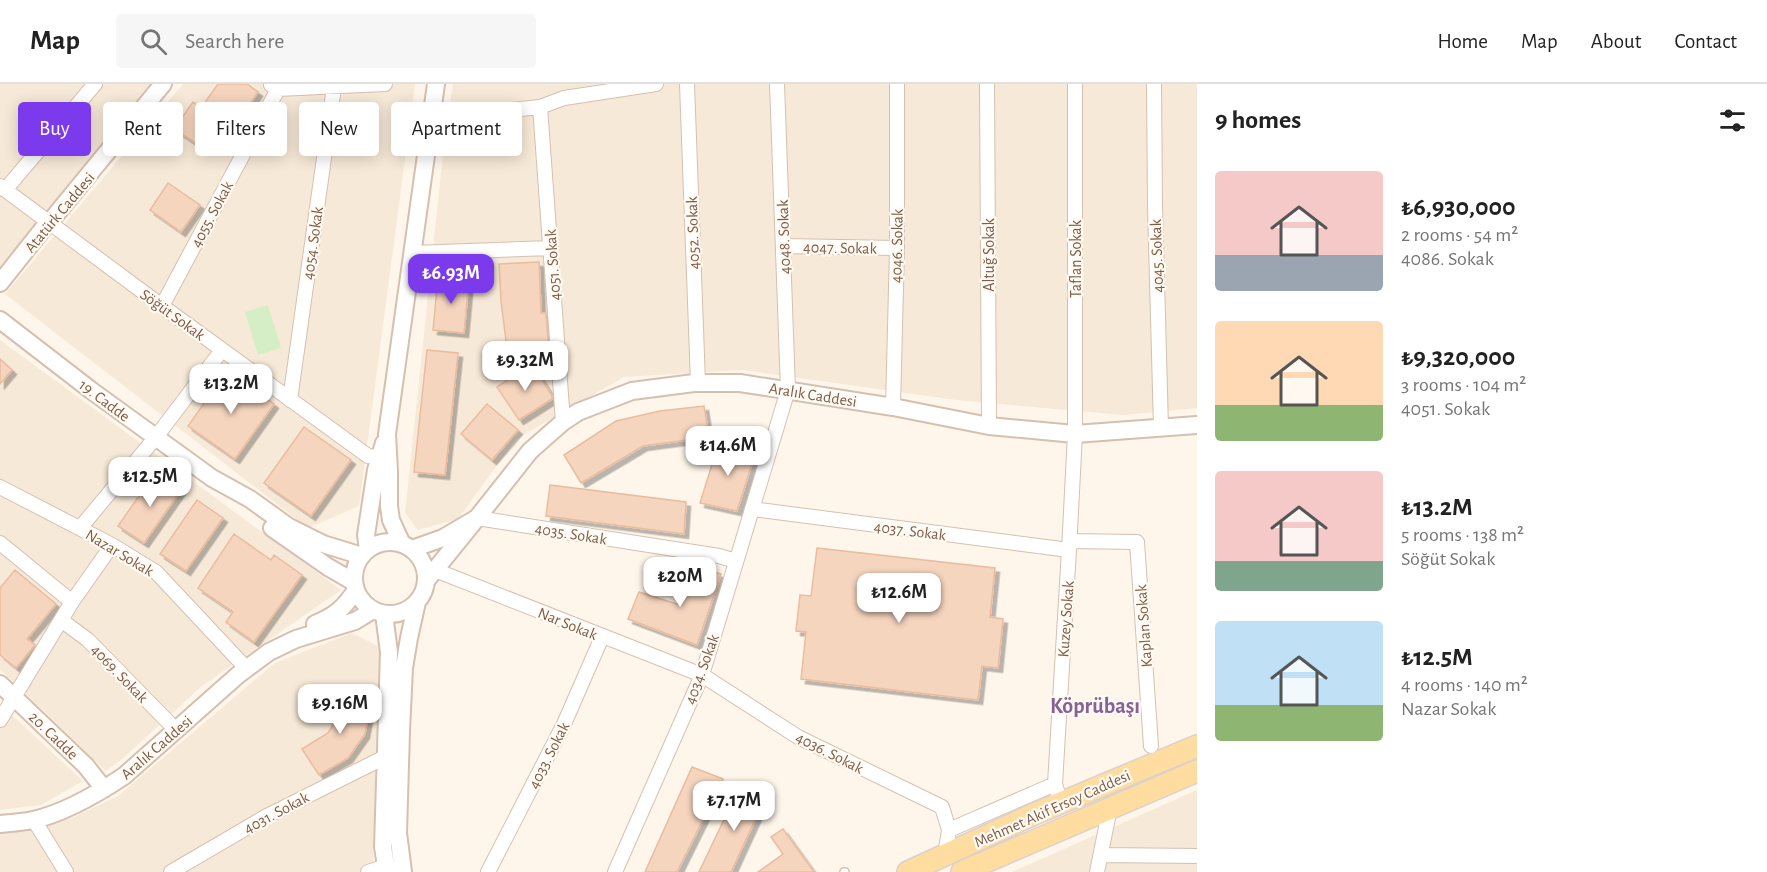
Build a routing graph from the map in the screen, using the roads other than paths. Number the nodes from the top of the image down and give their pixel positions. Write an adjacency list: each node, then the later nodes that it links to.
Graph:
1 (95, 84): 19 (street)
2 (163, 84): 20 (street, Atatürk Caddesi)
3 (385, 84): 13 (street)
4 (436, 84): 15 (street)
5 (656, 84): 14 (street)
6 (687, 84): 29 (street, 4052. Sokak)
7 (777, 84): 21 (street, 4048. Sokak)
8 (897, 84): 23 (street, 4046. Sokak)
9 (987, 84): 35 (street, Altuğ Sokak)
10 (1075, 84): 38 (street, Taflan Sokak)
11 (1154, 84): 36 (street, 4045. Sokak)
12 (274, 86): 13 (street); 26 (street, 4055. Sokak)
13 (334, 87): 31 (street, 4054. Sokak)
14 (563, 91): 16 (street)
15 (433, 102)
16 (540, 107): 17 (street); 22 (street, 4051. Sokak)
17 (522, 109)
18 (426, 156): 24 (street)
19 (2, 188): 20 (street, Söğüt Sokak)
20 (49, 223): 25 (street, Atatürk Caddesi); 26 (street, Söğüt Sokak)
21 (783, 246): 23 (street, 4047. Sokak); 30 (street, 4048. Sokak)
22 (551, 248): 24 (street); 33 (street, 4051. Sokak)
23 (897, 248): 32 (street, 4046. Sokak)
24 (413, 254): 37 (street)
25 (0, 284)
26 (162, 306): 28 (street, Söğüt Sokak)
27 (0, 320): 39 (street, 19. Cadde)
28 (222, 350): 31 (street, Söğüt Sokak); 39 (street)
29 (698, 383): 30 (street, Aralık Caddesi); 33 (street, Aralık Caddesi)
30 (788, 390): 32 (street, Aralık Caddesi); 43 (street, 4034. Sokak)
31 (290, 400): 40 (street, Söğüt Sokak)
32 (893, 407): 35 (street, Aralık Caddesi)
33 (563, 422): 44 (street, Aralık Caddesi)
34 (1197, 425): 36 (street, Aralık Caddesi)
35 (989, 426): 38 (street, Aralık Caddesi)
36 (1161, 428): 38 (street, Aralık Caddesi)
37 (387, 434): 40 (street); 50 (street)
38 (1075, 434): 49 (street, Kuzey Sokak)
39 (156, 437): 41 (street, 19. Cadde); 45 (street)
40 (379, 457): 51 (street)
41 (212, 478): 51 (street); 54 (street)
42 (0, 487): 45 (street, Nazar Sokak)
43 (752, 509): 49 (street, 4037. Sokak); 52 (street, 4034. Sokak)
44 (477, 518): 50 (street); 52 (street, 4035. Sokak); 53 (street, Aralık Caddesi)
45 (80, 528): 48 (street, Nazar Sokak)
46 (1137, 542): 49 (street, 4037. Sokak); 67 (street, Kaplan Sokak)
47 (0, 543): 55 (street)
48 (112, 545): 55 (street); 61 (street, Nazar Sokak)
49 (1070, 545): 72 (street, Kuzey Sokak)
50 (407, 546): 51 (street); 53 (street)
51 (365, 553): 54 (street)
52 (736, 561): 62 (street, 4034. Sokak)
53 (431, 575): 56 (street); 59 (street, Nar Sokak)
54 (355, 586): 57 (street); 60 (street, Aralık Caddesi)
55 (72, 602): 58 (street)
56 (417, 602): 57 (street); 85 (street)
57 (379, 612): 60 (street, Aralık Caddesi); 69 (street)
58 (61, 620): 64 (street); 66 (street, 4069. Sokak)
59 (602, 637): 62 (street, Nar Sokak); 86 (street, 4033. Sokak)
60 (296, 639): 61 (street, Aralık Caddesi)
61 (247, 669): 66 (street, Aralık Caddesi)
62 (702, 675): 76 (street, 4036. Sokak); 87 (street, 4034. Sokak)
63 (0, 684): 64 (street, 20. Cadde)
64 (14, 697): 65 (street); 71 (street, 20. Cadde)
65 (0, 720)
66 (176, 730): 71 (street, Aralık Caddesi)
67 (1151, 746)
68 (1197, 746): 72 (main road, Mehmet Akif Ersoy Caddesi)
69 (385, 757): 81 (street); 83 (street, 4031. Sokak)
70 (1197, 771): 73 (main road, Mehmet Akif Ersoy Caddesi)
71 (105, 789): 74 (street, Aralık Caddesi)
72 (1058, 794): 76 (street); 77 (main road, Mehmet Akif Ersoy Caddesi)
73 (1110, 808): 78 (street); 80 (main road, Mehmet Akif Ersoy Caddesi)
74 (34, 820): 75 (street, Aralık Caddesi); 82 (street)
75 (0, 824)
76 (949, 830): 77 (street)
77 (945, 855): 88 (main road, Mehmet Akif Ersoy Caddesi)
78 (1101, 855): 79 (street); 90 (street)
79 (1197, 856)
80 (994, 865): 89 (main road, Mehmet Akif Ersoy Caddesi)
81 (386, 869): 84 (street)
82 (66, 872)
83 (171, 872)
84 (368, 872)
85 (403, 872)
86 (488, 872)
87 (615, 872)
88 (908, 872)
89 (962, 872)
90 (1098, 872)

